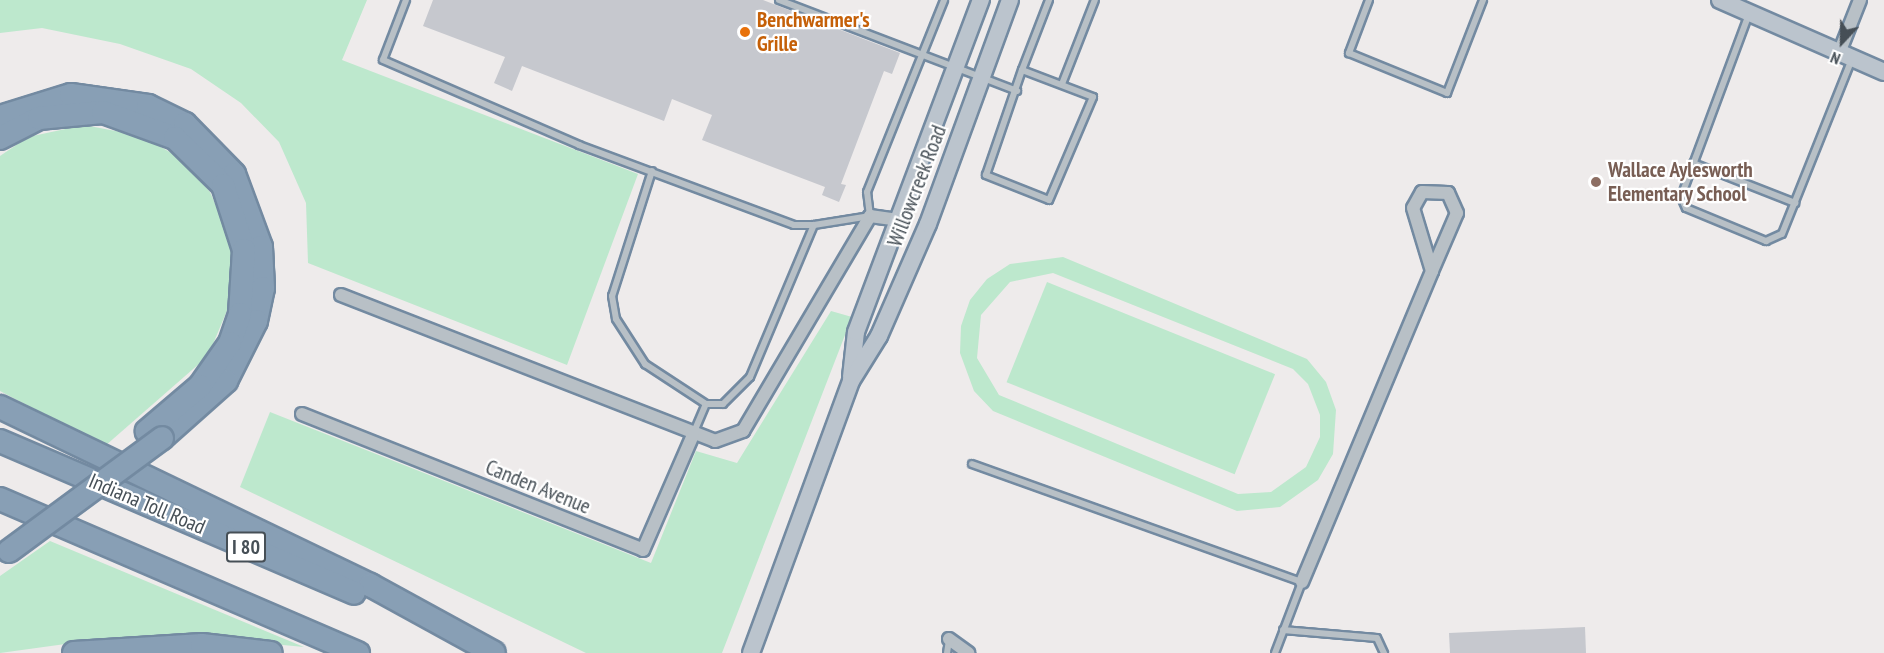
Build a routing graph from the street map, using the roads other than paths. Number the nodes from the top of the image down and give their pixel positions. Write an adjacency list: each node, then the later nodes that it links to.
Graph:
1 (406, 0): 24 (lane)
2 (779, 0): 14 (lane)
3 (944, 0): 14 (lane)
4 (981, 0): 15 (main road, Willowcreek Road)
5 (1010, 0): 18 (main road, Willowcreek Road)
6 (1049, 0): 16 (lane)
7 (1095, 0): 19 (lane)
8 (1369, 0): 9 (lane)
9 (1483, 0)
10 (1720, 0): 12 (main road)
11 (1860, 0): 13 (street)
12 (1749, 13): 13 (main road); 23 (lane)
13 (1846, 55): 17 (main road); 25 (lane)
14 (922, 56): 15 (lane); 26 (lane)
15 (955, 68): 18 (lane); 27 (main road, Willowcreek Road)
16 (1022, 70): 19 (lane); 20 (lane)
17 (1884, 72)
18 (981, 78): 20 (lane); 31 (main road, Willowcreek Road)
19 (1062, 84): 20 (lane)
20 (1017, 91)
21 (0, 117): 35 (highway)
22 (0, 138): 35 (highway)
23 (1694, 163): 25 (lane); 25 (lane)
24 (652, 171): 28 (lane); 32 (lane)
25 (1795, 202)
26 (870, 216): 27 (street); 28 (lane); 36 (street)
27 (900, 220): 31 (main road, Willowcreek Road)
28 (814, 225): 32 (lane)
29 (1432, 271): 29 (street); 41 (street)
30 (341, 295): 36 (street)
31 (851, 381): 48 (main road, Willowcreek Road)
32 (706, 404): 36 (lane)
33 (0, 407): 47 (highway)
34 (302, 414): 36 (street, Canden Avenue)
35 (155, 434): 40 (highway)
36 (693, 435)
37 (0, 441): 47 (highway, Indiana Toll Road / I 80)
38 (972, 464): 41 (lane)
39 (0, 500): 46 (highway, I 80)
40 (3, 550)
41 (1302, 582): 42 (lane)
42 (1283, 630): 51 (lane); 52 (lane)
43 (949, 639): 49 (lane); 50 (street)
44 (74, 653): 45 (highway)
45 (271, 653)
46 (358, 653)
47 (494, 653)
48 (751, 653)
49 (946, 653)
50 (968, 653)
51 (1275, 653)
52 (1384, 653)

